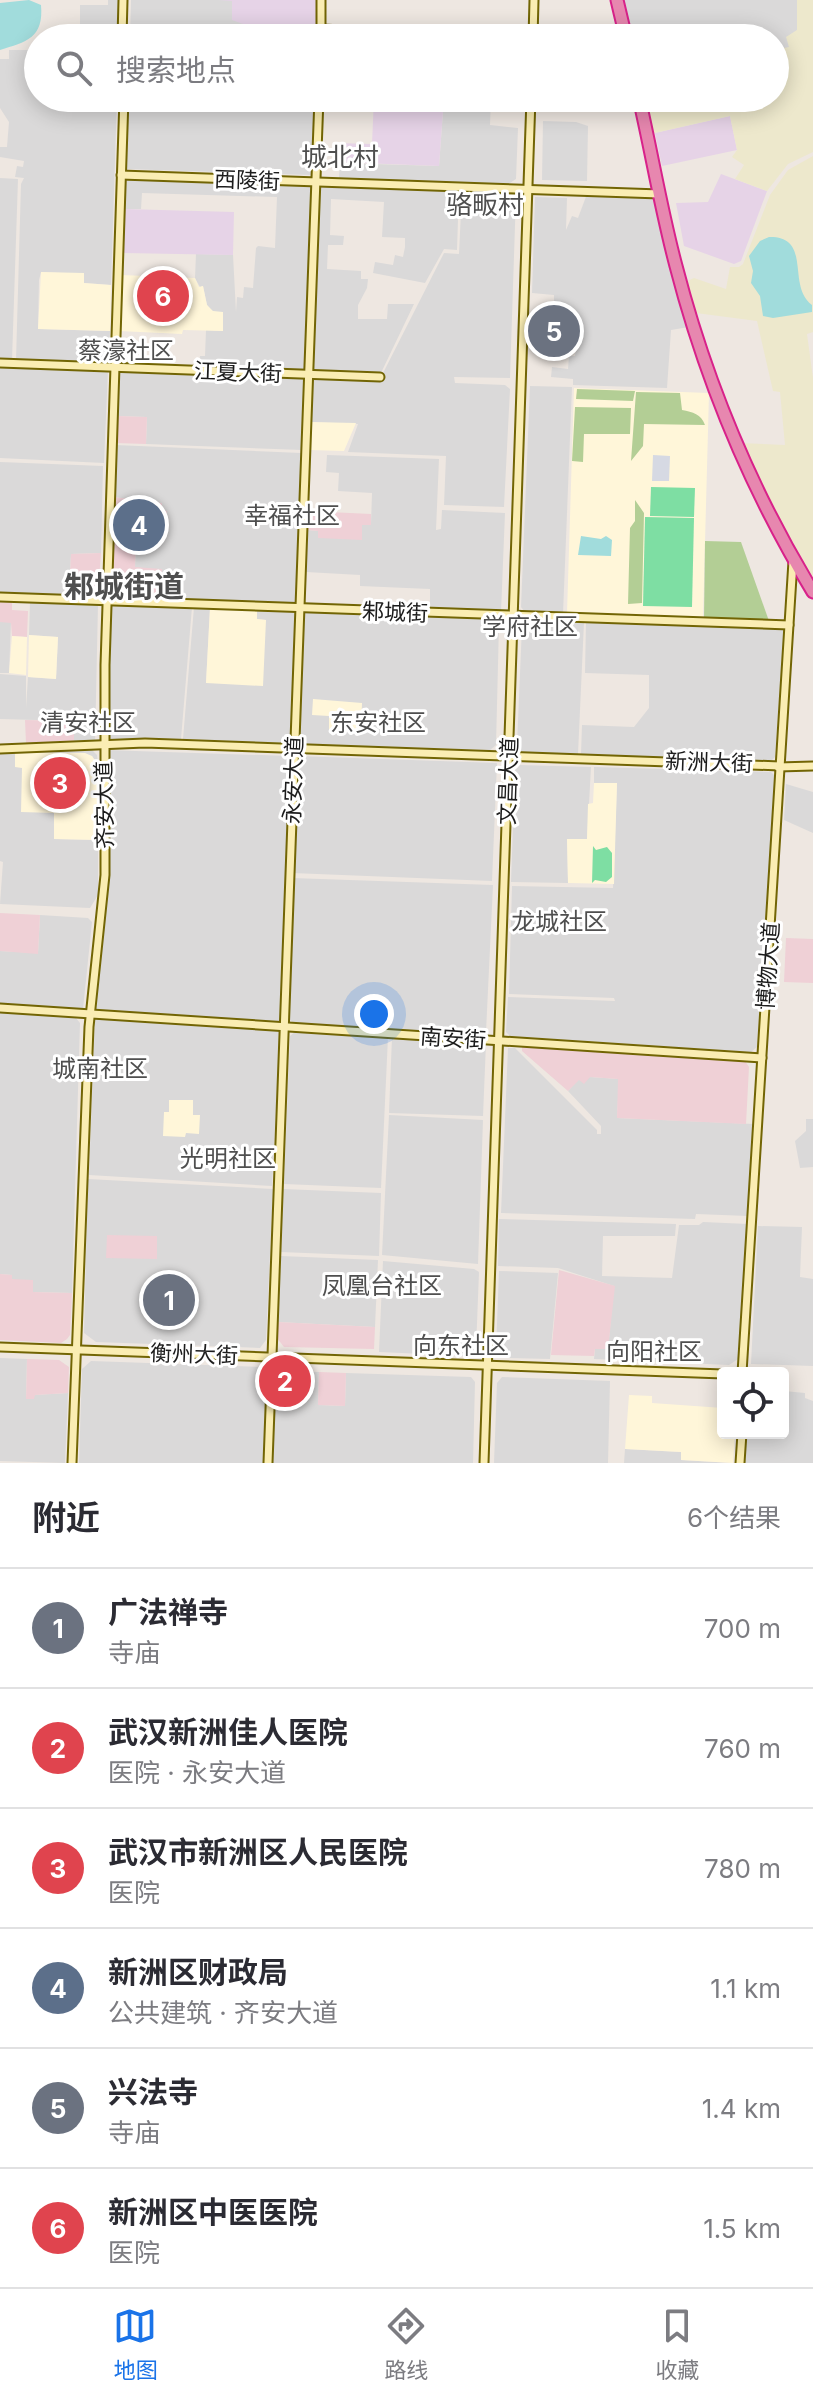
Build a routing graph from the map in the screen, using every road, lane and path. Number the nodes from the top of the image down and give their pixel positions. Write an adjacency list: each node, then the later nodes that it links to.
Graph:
1 (125, 0): 5 (main road)
2 (321, 0): 6 (main road)
3 (532, 0): 7 (main road)
4 (617, 0): 8 (highway)
5 (124, 24)
6 (321, 24)
7 (531, 24)
8 (623, 24)
9 (122, 112): 14 (main road, 齐安大道)
10 (122, 112): 19 (main road, 齐安大道)
11 (318, 112): 15 (main road, 永安大道)
12 (529, 112): 16 (main road, 文昌大道)
13 (642, 112): 17 (highway)
14 (121, 175): 15 (main road, 西陵街); 19 (main road, 齐安大道)
15 (316, 182): 16 (main road, 西陵街); 20 (main road, 永安大道)
16 (526, 189): 17 (main road, 西陵街); 27 (main road, 文昌大道)
17 (660, 194): 22 (highway)
18 (0, 363): 19 (main road, 江夏大街)
19 (113, 367): 20 (main road, 江夏大街); 25 (main road, 齐安大道)
20 (308, 374): 21 (main road, 江夏大街); 26 (main road, 永安大道)
21 (380, 377)
22 (795, 562): 23 (highway); 28 (main road, 博物大道); 33 (main road, 博物大道)
23 (813, 592)
24 (0, 597): 25 (main road, 邾城街)
25 (105, 601): 26 (main road, 邾城街); 29 (main road, 齐安大道)
26 (299, 608): 27 (main road, 邾城街); 31 (main road, 永安大道)
27 (511, 616): 28 (main road, 邾城街); 32 (main road, 文昌大道)
28 (789, 625): 33 (main road, 博物大道)
29 (101, 745): 30 (main road, 新洲大街); 31 (main road, 新洲大街); 36 (main road, 齐安大道)
30 (0, 749)
31 (294, 750): 32 (main road, 新洲大街); 37 (main road, 永安大道)
32 (506, 757): 33 (main road, 新洲大街); 38 (main road, 文昌大道)
33 (782, 766): 34 (main road, 新洲大街); 39 (main road, 博物大道); 44 (main road, 博物大道)
34 (813, 766)
35 (0, 1008): 36 (main road, 南安街)
36 (88, 1014): 37 (main road, 南安街); 41 (main road, 齐安大道)
37 (284, 1027): 38 (main road, 南安街); 42 (main road, 永安大道)
38 (496, 1041): 39 (main road, 南安街); 43 (main road, 文昌大道)
39 (762, 1058): 45 (main road, 博物大道)
40 (0, 1350): 41 (main road, 衡州大街)
41 (74, 1352): 42 (main road, 衡州大街); 48 (main road, 齐安大道)
42 (272, 1360): 43 (main road, 衡州大街); 49 (main road, 永安大道)
43 (485, 1367): 46 (main road, 衡州大街); 50 (main road, 文昌大道)
44 (744, 1367)
45 (744, 1367)
46 (717, 1376)
47 (740, 1439): 51 (main road)
48 (70, 1463)
49 (268, 1463)
50 (482, 1463)
51 (738, 1463)

